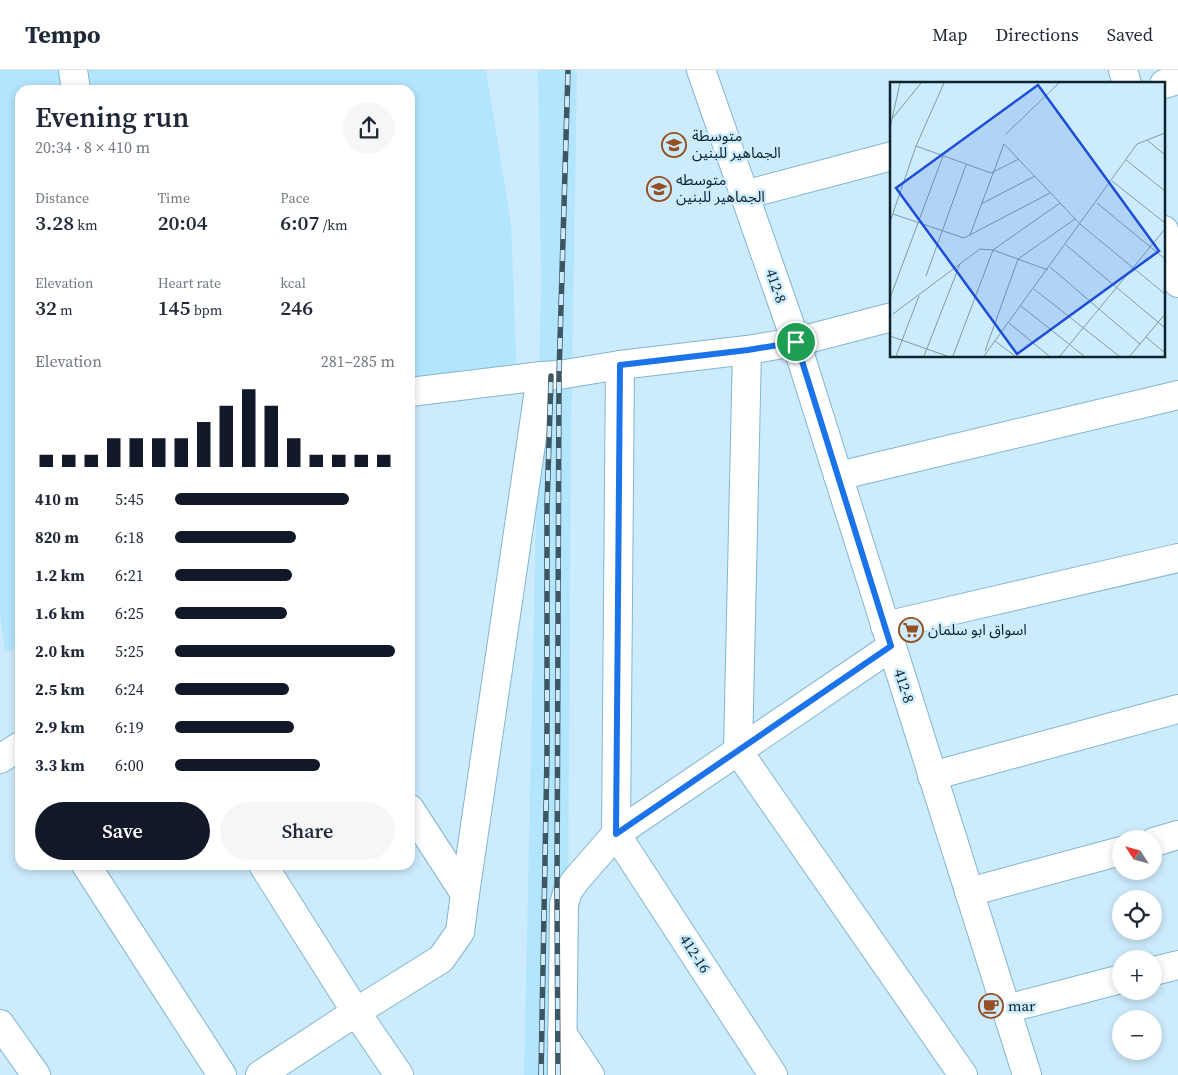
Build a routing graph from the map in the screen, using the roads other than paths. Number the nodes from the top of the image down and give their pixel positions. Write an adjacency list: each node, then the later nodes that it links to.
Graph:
1 (73, 70): 3 (street)
2 (700, 70): 5 (street, 412-8)
3 (75, 85)
4 (890, 157): 5 (street)
5 (744, 195): 9 (street, 412-8)
6 (1169, 240): 7 (street)
7 (1178, 283)
8 (890, 318): 9 (street)
9 (796, 342): 10 (street); 15 (street, 412-8)
10 (748, 350): 11 (street); 19 (street)
11 (620, 365): 12 (street); 22 (street)
12 (541, 376): 13 (street); 29 (street)
13 (415, 392)
14 (1178, 395): 15 (street)
15 (838, 476): 17 (street, 412-8)
16 (1178, 558): 17 (street)
17 (888, 636): 19 (street); 20 (street, 412-8)
18 (1178, 709): 20 (street)
19 (738, 751): 22 (street); 44 (street)
20 (932, 776): 28 (street, 412-8)
21 (415, 817): 29 (street)
22 (616, 834): 36 (street); 43 (street, 412-16)
23 (1178, 835): 24 (street)
24 (1162, 840)
25 (1112, 853): 28 (street)
26 (89, 870): 38 (street)
27 (266, 870): 34 (street)
28 (969, 892): 33 (street, 412-8)
29 (465, 894): 34 (street)
30 (1178, 965): 31 (street)
31 (1162, 969)
32 (1112, 981): 33 (street)
33 (1006, 1009): 45 (street, 412-8)
34 (356, 1012): 39 (street); 40 (street)
35 (0, 1024): 37 (street)
36 (562, 1032): 41 (street); 42 (street)
37 (36, 1075)
38 (222, 1075)
39 (260, 1075)
40 (399, 1075)
41 (562, 1075)
42 (590, 1075)
43 (774, 1075)
44 (963, 1075)
45 (1026, 1075)

